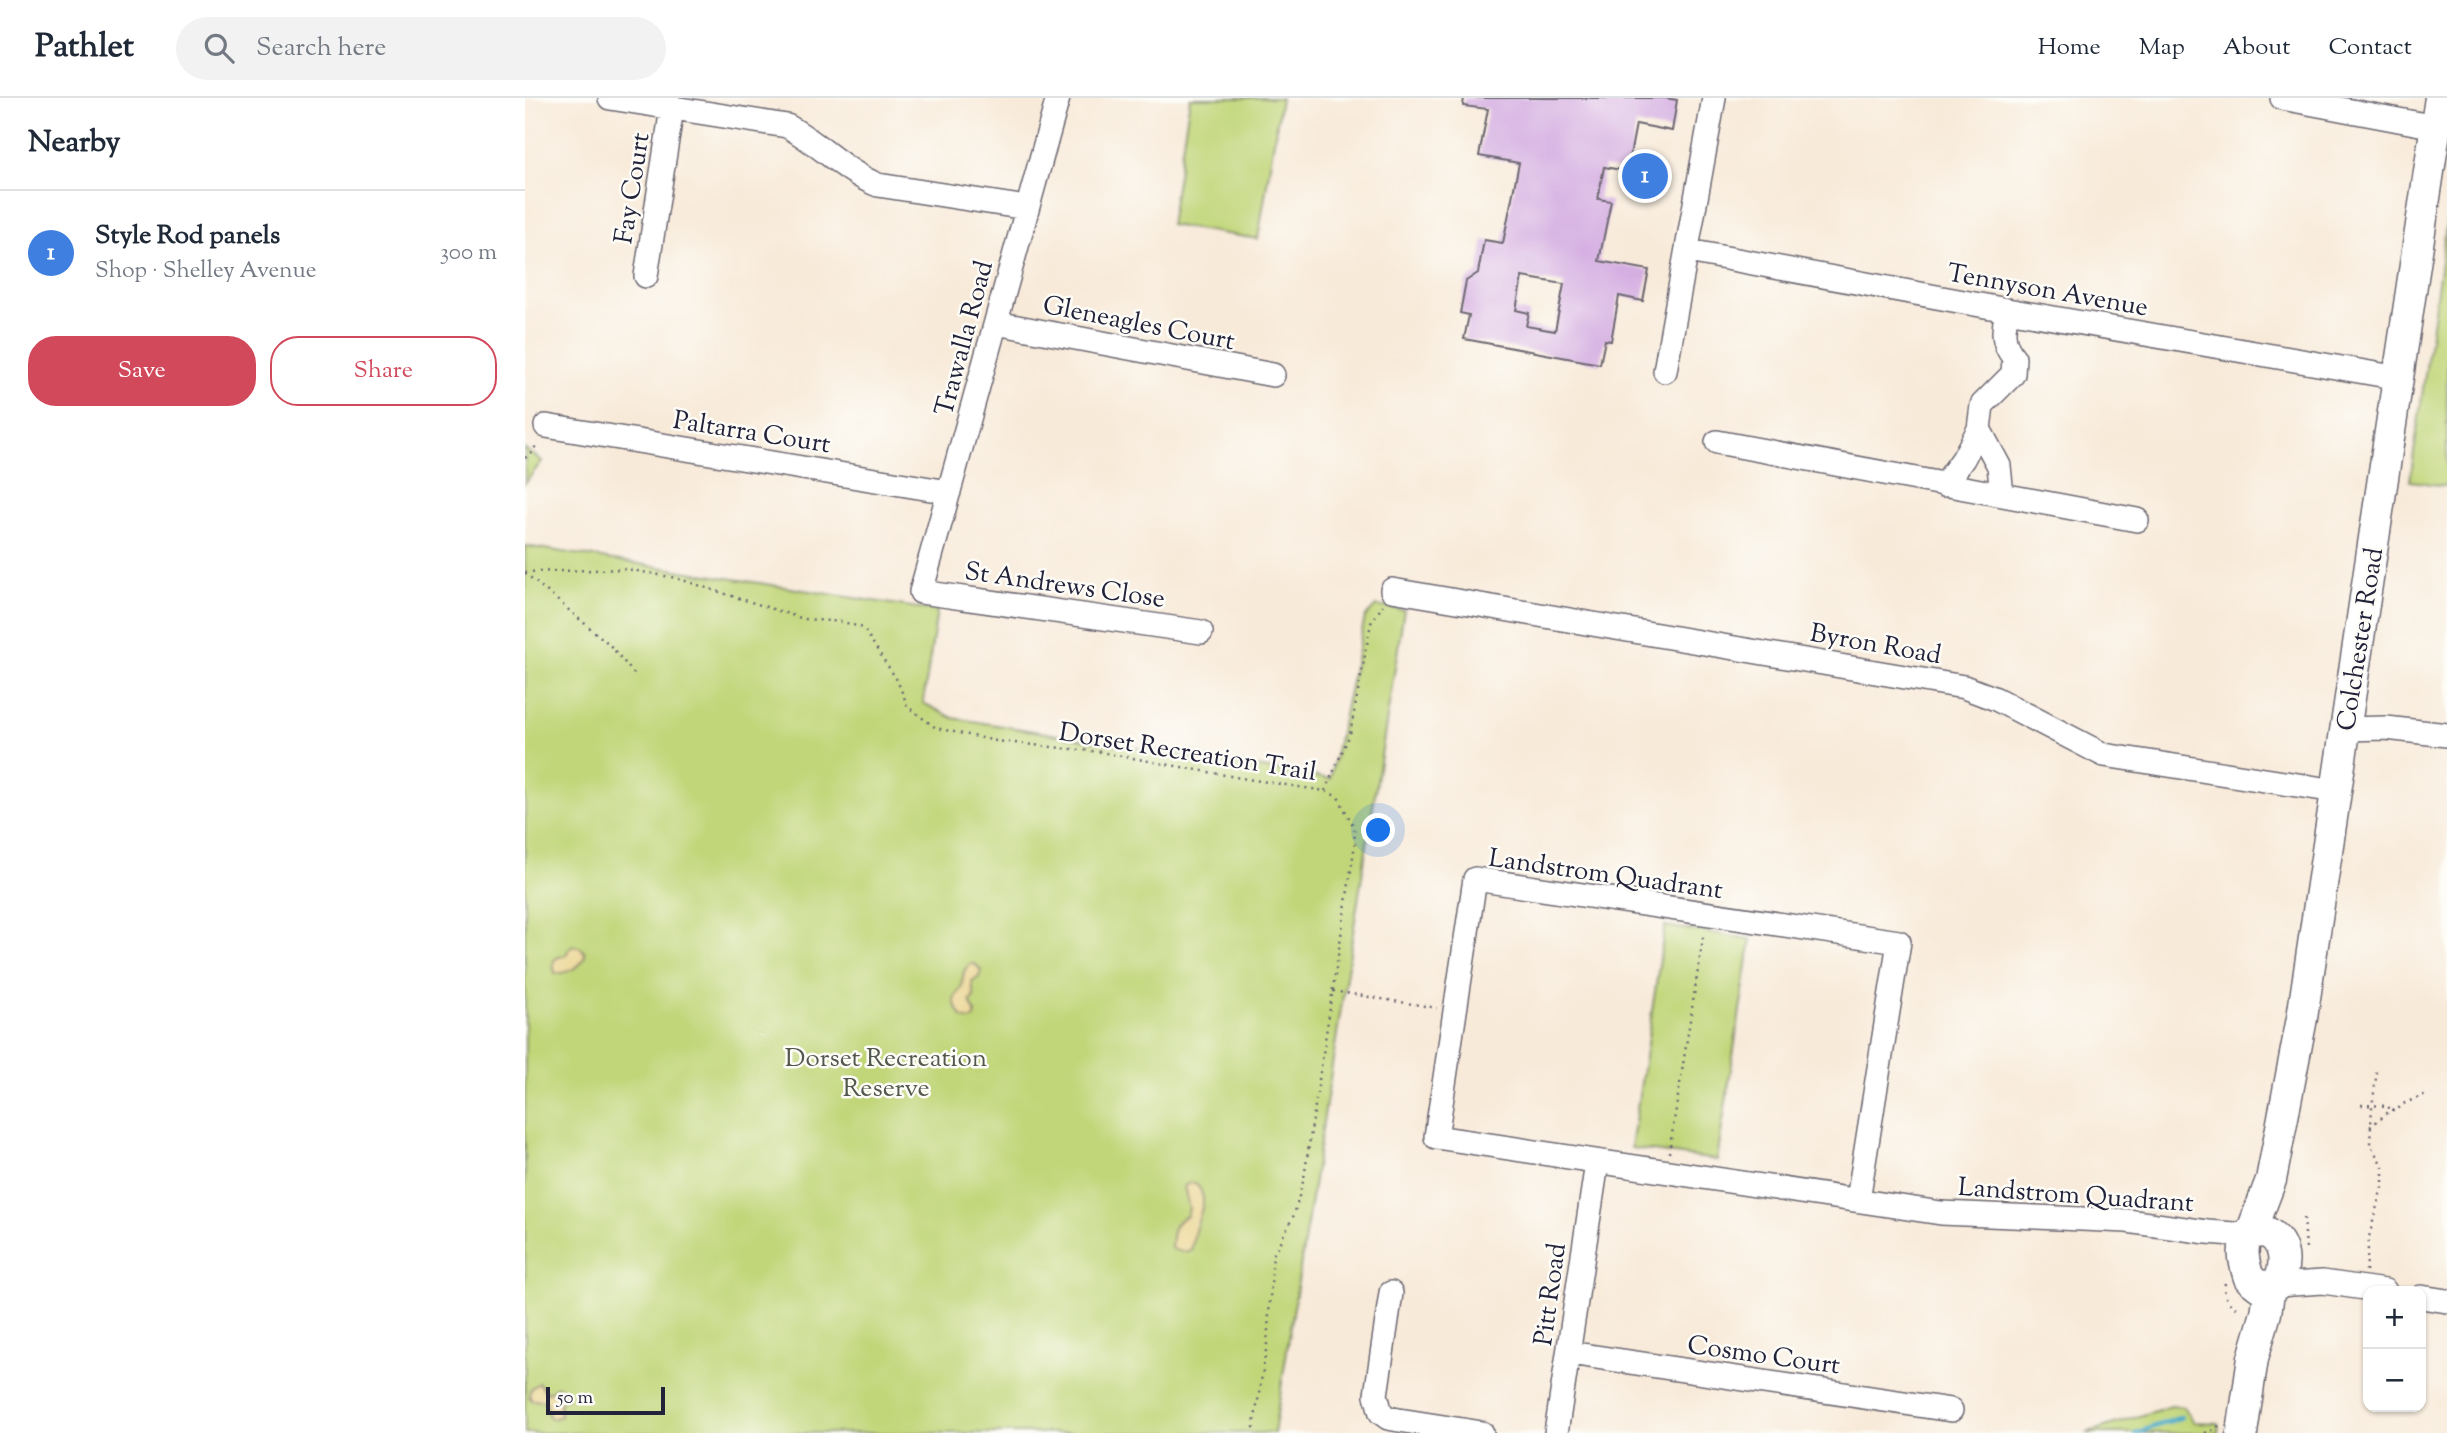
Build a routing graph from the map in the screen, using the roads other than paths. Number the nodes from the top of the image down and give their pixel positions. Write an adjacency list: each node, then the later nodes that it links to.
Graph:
1 (610, 98): 5 (street)
2 (1058, 98): 7 (street, Trawalla Road)
3 (1714, 98): 8 (street)
4 (2281, 98): 6 (street)
5 (672, 108): 7 (street); 9 (street, Fay Court)
6 (2438, 112): 14 (main road, Colchester Road)
7 (1026, 208): 11 (street, Trawalla Road)
8 (1688, 251): 10 (street, Tennyson Avenue); 12 (street)
9 (646, 276)
10 (2007, 310): 14 (street, Tennyson Avenue); 16 (street)
11 (996, 323): 13 (street, Gleneagles Court); 19 (street, Trawalla Road)
12 (1665, 371)
13 (1272, 375)
14 (2399, 378): 25 (main road, Colchester Road)
15 (545, 425): 19 (street, Paltarra Court)
16 (1979, 429): 18 (street); 20 (street)
17 (1717, 442): 18 (street)
18 (1944, 485): 20 (street)
19 (949, 492): 23 (street, Trawalla Road)
20 (2002, 495): 21 (street)
21 (2137, 520)
22 (1392, 590): 27 (street, Byron Road)
23 (921, 592): 24 (street, St Andrews Close)
24 (1201, 632)
25 (2345, 729): 26 (street); 27 (main road, Colchester Road)
26 (2447, 735)
27 (2336, 791): 30 (main road, Colchester Road)
28 (1597, 1163): 29 (street, Landstrom Quadrant); 29 (street, Landstrom Quadrant); 35 (street, Pitt Road)
29 (1858, 1200): 30 (street, Landstrom Quadrant)
30 (2263, 1259): 31 (street, Landstrom Quadrant); 39 (main road, Colchester Road)
31 (2363, 1288)
32 (1391, 1293): 37 (street)
33 (2426, 1298): 34 (street)
34 (2447, 1301)
35 (1569, 1353): 36 (street, Cosmo Court); 38 (street, Pitt Road)
36 (1951, 1410)
37 (1482, 1433)
38 (1556, 1433)
39 (2242, 1433)

